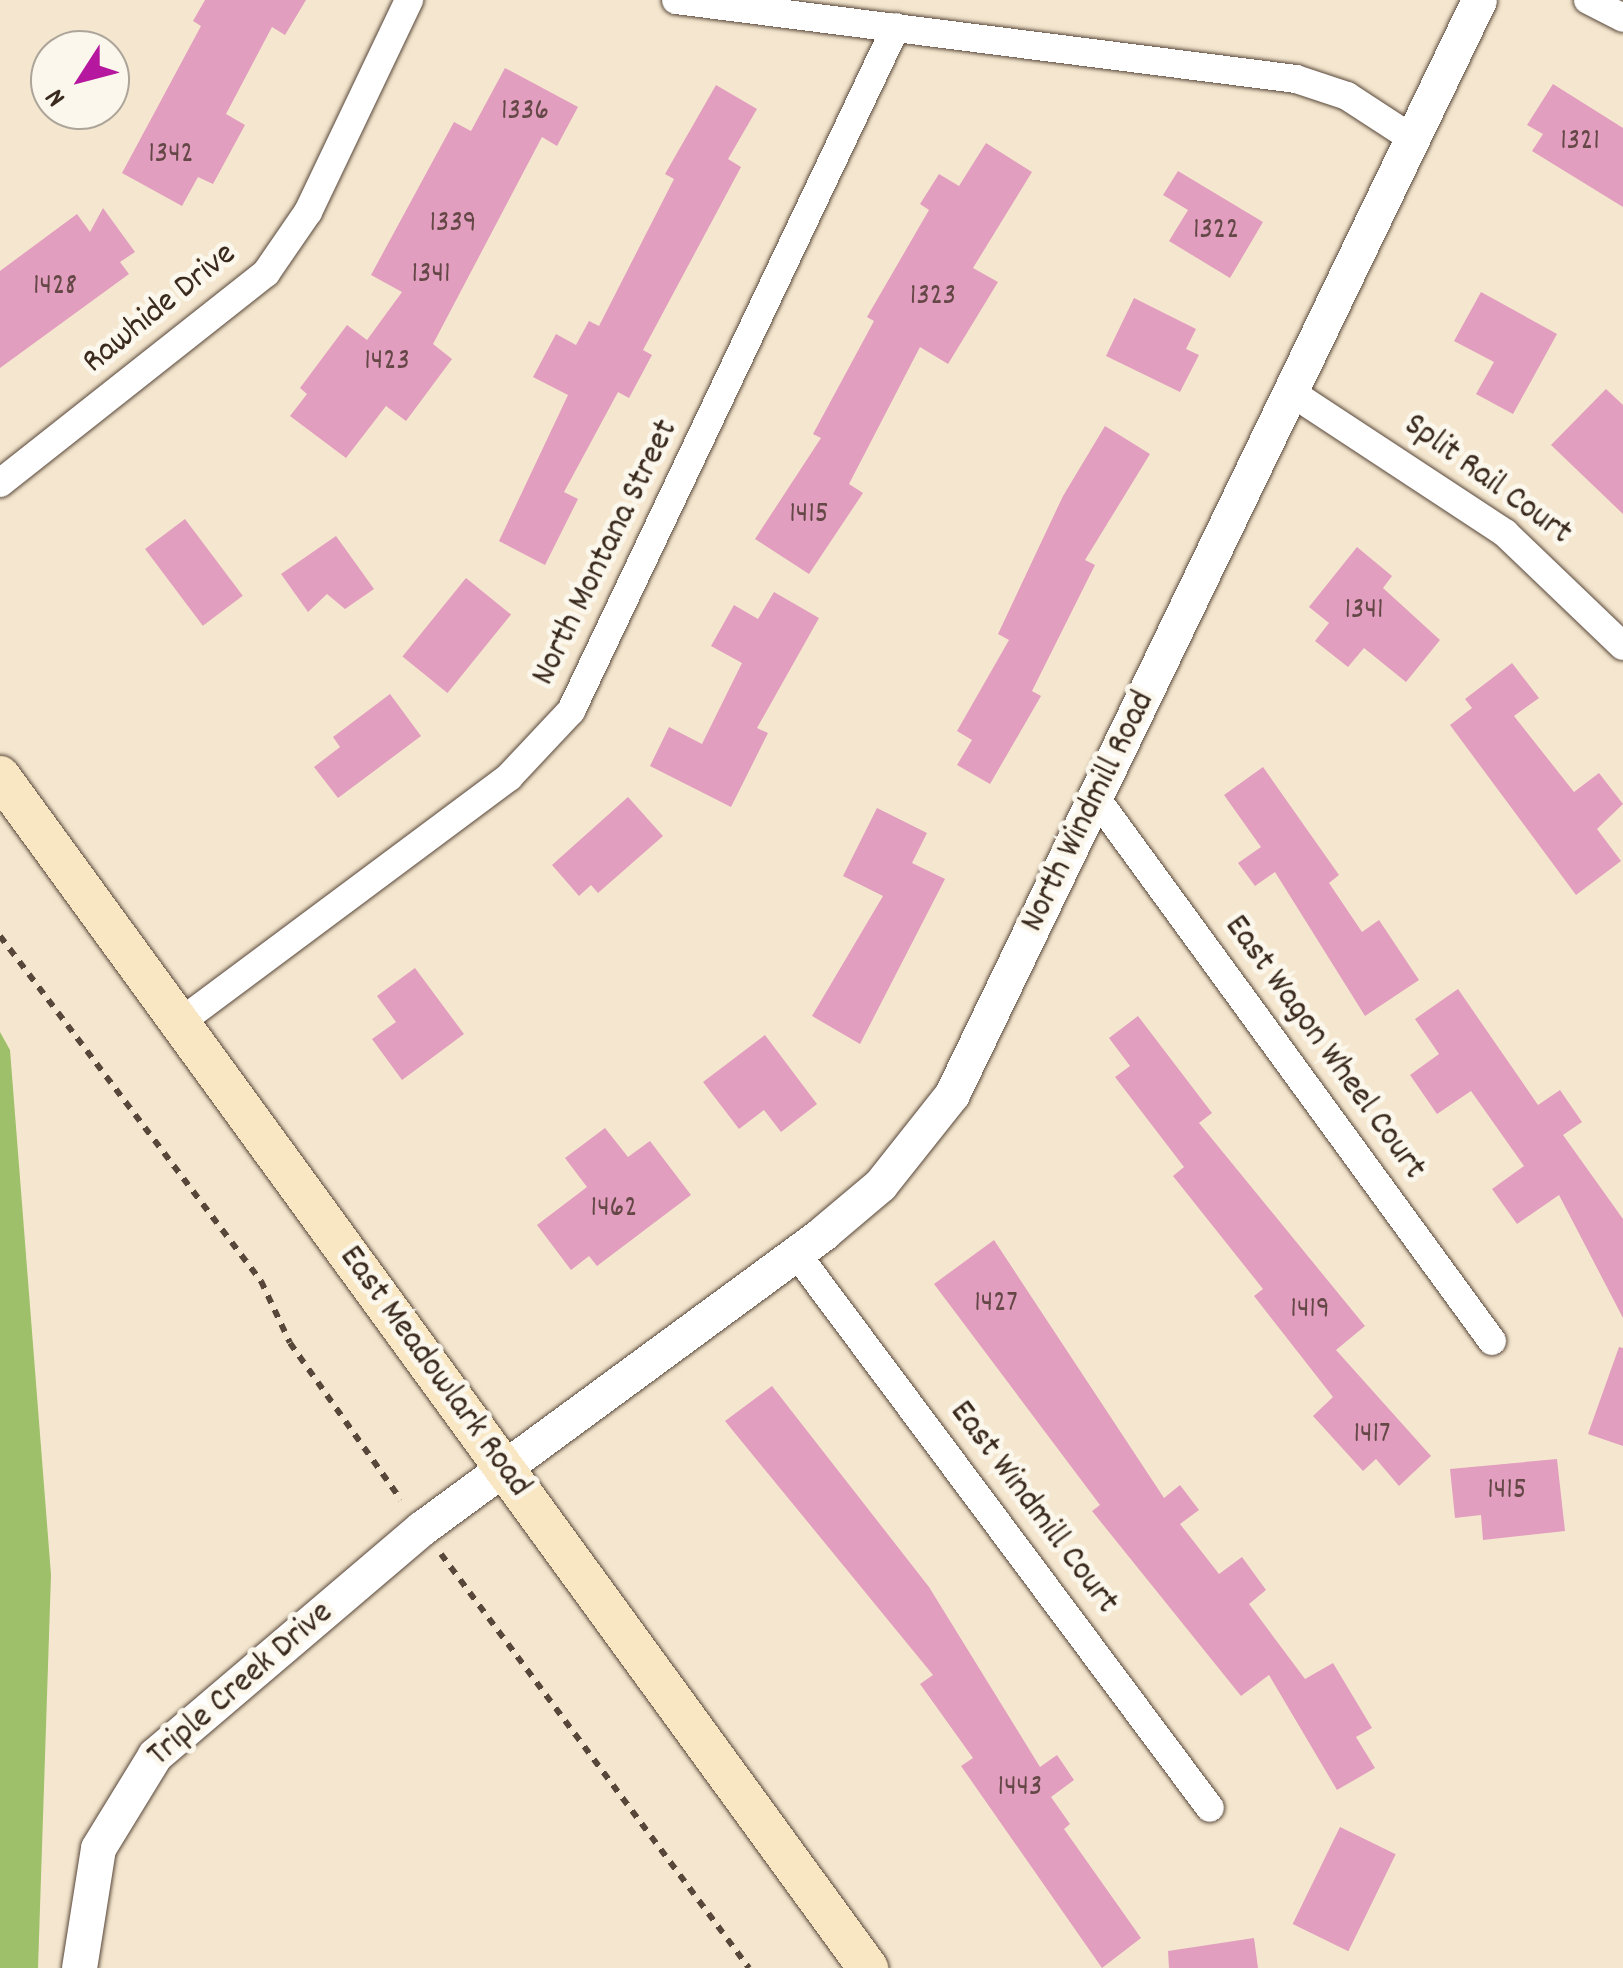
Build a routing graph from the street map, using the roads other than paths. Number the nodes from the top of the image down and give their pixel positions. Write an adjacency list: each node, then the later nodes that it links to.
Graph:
1 (409, 0): 9 (street, Rawhide Drive)
2 (676, 0): 6 (street)
3 (1479, 0): 7 (street, North Windmill Road)
4 (1588, 0): 5 (street)
5 (1623, 18)
6 (896, 28): 7 (street); 13 (street, North Montana Street)
7 (1413, 139): 8 (street, North Windmill Road)
8 (1292, 394): 10 (street, Split Rail Court); 12 (street, North Windmill Road)
9 (0, 483)
10 (1623, 646)
11 (0, 776): 13 (main road, East Meadowlark Road)
12 (1096, 798): 14 (street, North Windmill Road); 15 (street, East Wagon Wheel Court)
13 (179, 1022): 16 (main road, East Meadowlark Road)
14 (796, 1252): 16 (street, North Windmill Road); 17 (street, East Windmill Court)
15 (1492, 1341)
16 (504, 1468): 18 (street, Triple Creek Drive); 19 (main road, East Meadowlark Road)
17 (1210, 1808)
18 (79, 1968)
19 (868, 1968)

